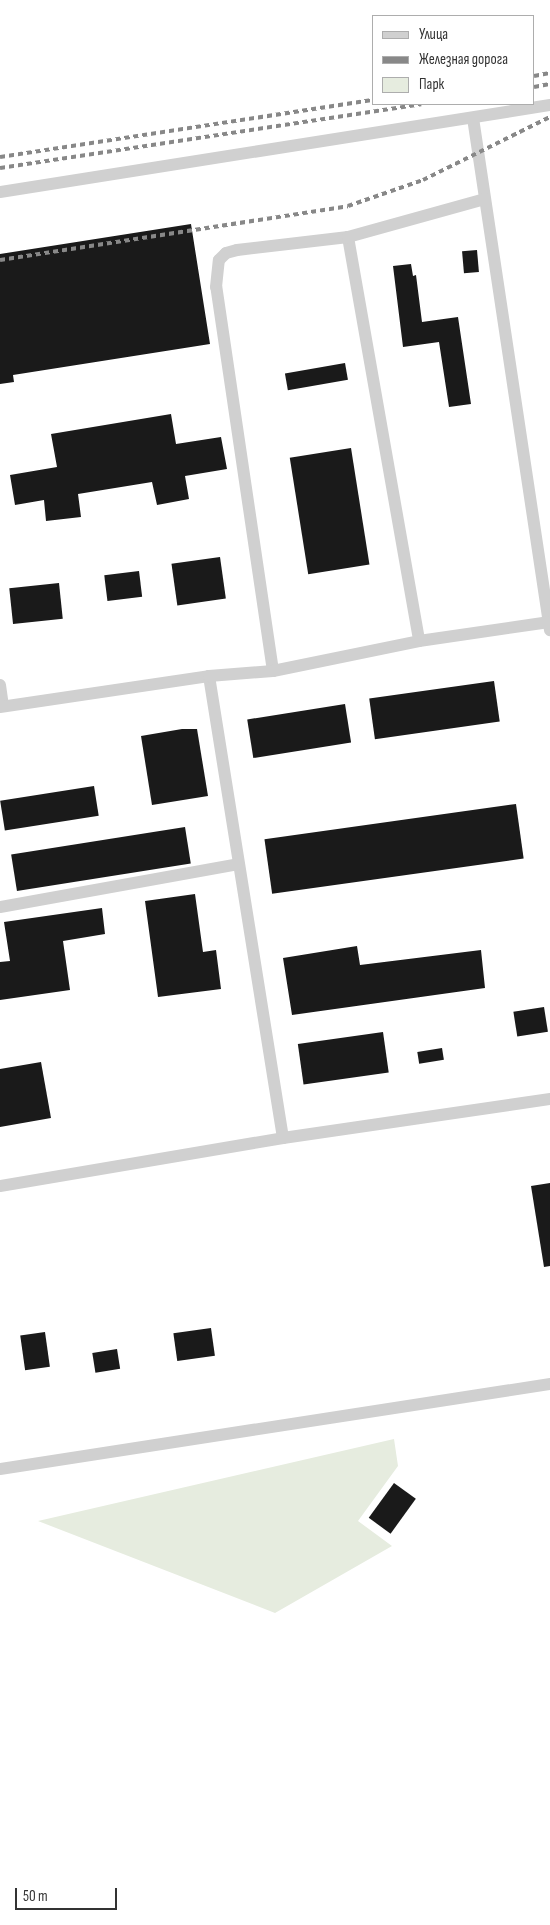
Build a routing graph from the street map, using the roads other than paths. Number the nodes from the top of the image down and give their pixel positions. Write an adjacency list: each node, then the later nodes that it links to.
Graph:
1 (550, 105): 2 (street)
2 (473, 118): 3 (street); 4 (street)
3 (0, 192)
4 (485, 199): 5 (street); 6 (street)
5 (348, 236): 7 (street); 8 (street)
6 (550, 625): 7 (street)
7 (420, 641): 8 (street)
8 (272, 671): 9 (street)
9 (209, 676): 11 (street); 12 (street)
10 (0, 685): 11 (street)
11 (1, 706)
12 (238, 864): 13 (street); 15 (street)
13 (0, 907)
14 (550, 1099): 15 (street)
15 (283, 1138): 16 (street)
16 (0, 1186)
17 (550, 1384): 18 (street)
18 (0, 1469)

